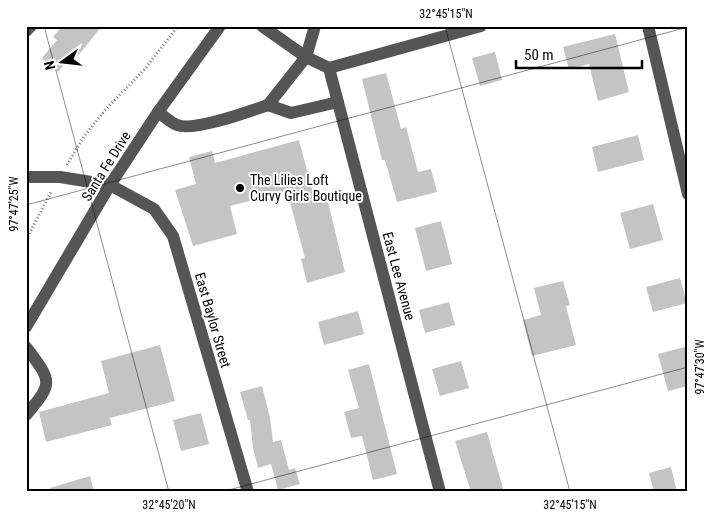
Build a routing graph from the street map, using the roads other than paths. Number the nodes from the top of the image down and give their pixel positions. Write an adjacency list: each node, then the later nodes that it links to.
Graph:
1 (31, 26): 8 (street)
2 (220, 26): 13 (street, Santa Fe Drive)
3 (262, 26): 9 (street)
4 (315, 26): 9 (street)
5 (480, 26): 7 (street)
6 (648, 26): 16 (street)
7 (456, 30): 10 (street)
8 (26, 31)
9 (306, 56): 10 (street); 12 (street)
10 (329, 68): 11 (street, East Lee Avenue)
11 (338, 102): 12 (street); 21 (street, East Lee Avenue)
12 (268, 105): 13 (street)
13 (158, 112): 15 (street, Santa Fe Drive)
14 (26, 177): 15 (street, East Baylor Street)
15 (110, 185): 17 (street, Santa Fe Drive); 20 (street, East Baylor Street)
16 (688, 194)
17 (26, 327)
18 (26, 347): 19 (street)
19 (26, 415)
20 (248, 492)
21 (440, 492)

